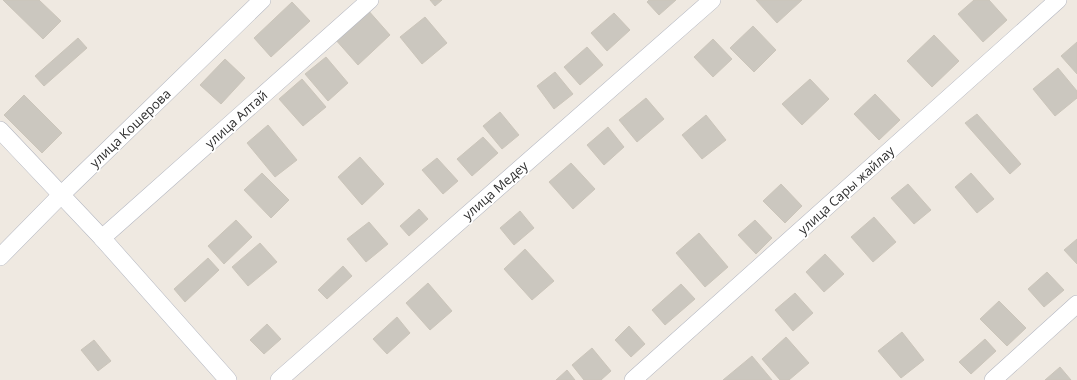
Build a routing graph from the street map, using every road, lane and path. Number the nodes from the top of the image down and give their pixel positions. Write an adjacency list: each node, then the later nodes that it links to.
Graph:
1 (262, 0): 6 (street, улица Кошерова)
2 (370, 0): 7 (street, улица Алтай)
3 (712, 0): 11 (street, улица Медеу)
4 (1058, 0): 12 (street, улица Сары жайлау)
5 (0, 130): 6 (street)
6 (62, 194): 7 (street); 8 (street, улица Кошерова)
7 (102, 238): 10 (street)
8 (0, 257)
9 (1077, 304): 13 (street)
10 (228, 380)
11 (279, 380)
12 (633, 380)
13 (993, 380)

